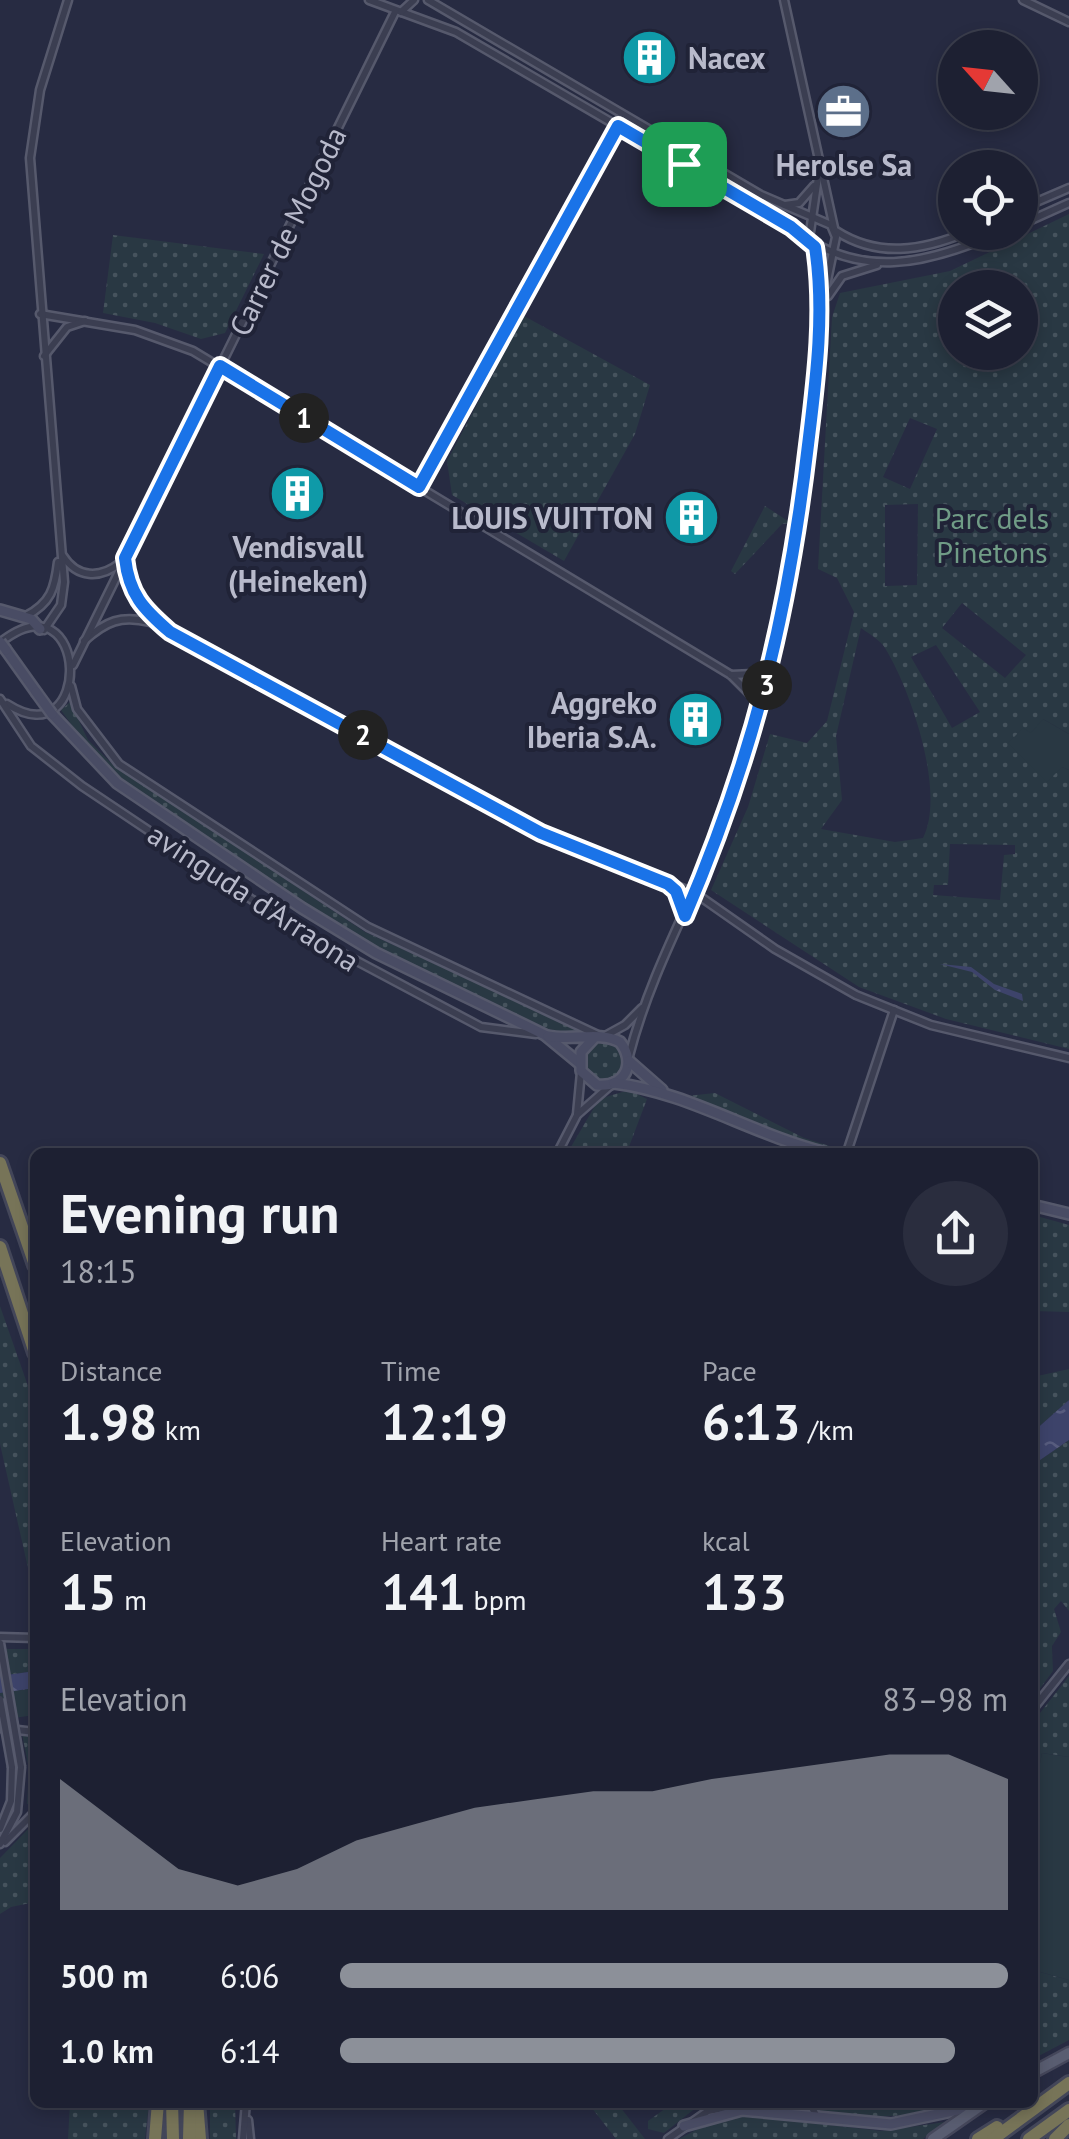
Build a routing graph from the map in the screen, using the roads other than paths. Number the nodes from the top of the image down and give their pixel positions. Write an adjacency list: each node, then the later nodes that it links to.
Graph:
1 (68, 0): 27 (street)
2 (369, 0): 8 (street)
3 (385, 0): 8 (street)
4 (414, 0): 8 (street)
5 (428, 0): 15 (street)
6 (784, 0): 11 (street)
7 (1023, 0): 9 (street)
8 (395, 12): 10 (street); 31 (street, Carrer de Mogoda)
9 (1069, 22)
10 (618, 126): 23 (street); 32 (street)
11 (818, 171): 15 (street); 17 (street); 19 (street)
12 (1069, 188): 13 (street)
13 (1038, 201)
14 (1069, 204): 16 (street)
15 (780, 205): 17 (street)
16 (1038, 217)
17 (812, 218): 18 (street); 20 (street)
18 (822, 223): 19 (street); 20 (street)
19 (834, 229): 21 (street); 22 (street)
20 (810, 232): 23 (street)
21 (836, 240): 23 (street); 25 (street)
22 (938, 243)
23 (816, 247): 25 (street); 28 (street)
24 (961, 250): 26 (street)
25 (833, 253): 26 (street); 28 (street)
26 (884, 264): 28 (street)
27 (40, 314): 29 (street); 30 (street)
28 (820, 316): 41 (street)
29 (86, 320): 30 (street); 31 (street)
30 (44, 356): 33 (street)
31 (220, 366): 32 (street); 34 (street, Carrer de Mogoda)
32 (419, 487): 43 (street)
33 (59, 551): 34 (street); 36 (street); 37 (street)
34 (125, 558): 38 (street); 39 (street, Carrer de Mogoda)
35 (0, 610): 36 (main road)
36 (24, 617): 37 (main road)
37 (42, 630): 40 (street); 42 (street)
38 (170, 632): 39 (street); 47 (street)
39 (84, 641): 42 (street, Carrer de Mogoda)
40 (2, 645): 52 (main road, bridge)
41 (775, 654): 43 (street); 46 (street)
42 (73, 665): 44 (street, Carrer de Mogoda)
43 (731, 675): 46 (street)
44 (70, 686): 45 (street); 53 (street, avinguda d'Arraona)
45 (0, 698): 52 (street, avinguda d'Arraona)
46 (762, 706): 48 (street)
47 (668, 884): 48 (street); 49 (street)
48 (695, 893): 49 (street); 51 (street)
49 (685, 916): 50 (street)
50 (646, 1003): 53 (street); 54 (street)
51 (894, 1010): 55 (street); 62 (street)
52 (545, 1035): 53 (main road); 56 (main road)
53 (600, 1037): 54 (main road); 56 (main road)
54 (629, 1058): 57 (main road); 58 (main road)
55 (1069, 1058)
56 (580, 1067): 57 (main road); 59 (street)
57 (613, 1084): 58 (main road); 59 (street)
58 (664, 1092): 61 (main road)
59 (577, 1116): 60 (street)
60 (560, 1148)
61 (808, 1148)
62 (848, 1148)
63 (0, 1163): 67 (highway)
64 (1038, 1206): 65 (main road)
65 (1069, 1214)
66 (0, 1247): 68 (highway)
67 (30, 1250)
68 (30, 1338)
69 (30, 1638): 70 (street)
70 (0, 1640): 76 (street, bridge)
71 (1069, 1664): 73 (street)
72 (0, 1699): 76 (street, bridge)
73 (1038, 1703)
74 (0, 1728): 75 (street)
75 (30, 1731)
76 (16, 1767): 78 (street); 79 (street)
77 (30, 1817): 79 (street)
78 (0, 1829)
79 (0, 1845)
80 (1069, 2053): 81 (main road)
81 (1038, 2070)
82 (1069, 2083): 83 (highway)
83 (1055, 2092): 84 (highway); 85 (highway)
84 (1038, 2102)
85 (1038, 2105)
86 (160, 2108): 100 (highway)
87 (172, 2108): 101 (highway)
88 (196, 2108): 102 (highway)
89 (196, 2108): 103 (highway)
90 (247, 2108): 104 (street)
91 (724, 2108): 99 (street)
92 (813, 2108): 98 (street)
93 (962, 2108): 98 (main road)
94 (977, 2108): 106 (main road)
95 (1029, 2108): 107 (highway)
96 (1034, 2108): 108 (highway)
97 (1067, 2116): 109 (highway); 110 (highway)
98 (823, 2120): 99 (main road)
99 (684, 2126): 105 (street)
100 (158, 2139)
101 (173, 2139)
102 (189, 2139)
103 (202, 2139)
104 (246, 2139)
105 (668, 2139)
106 (933, 2139)
107 (978, 2139)
108 (992, 2139)
109 (1032, 2139)
110 (1055, 2139)

